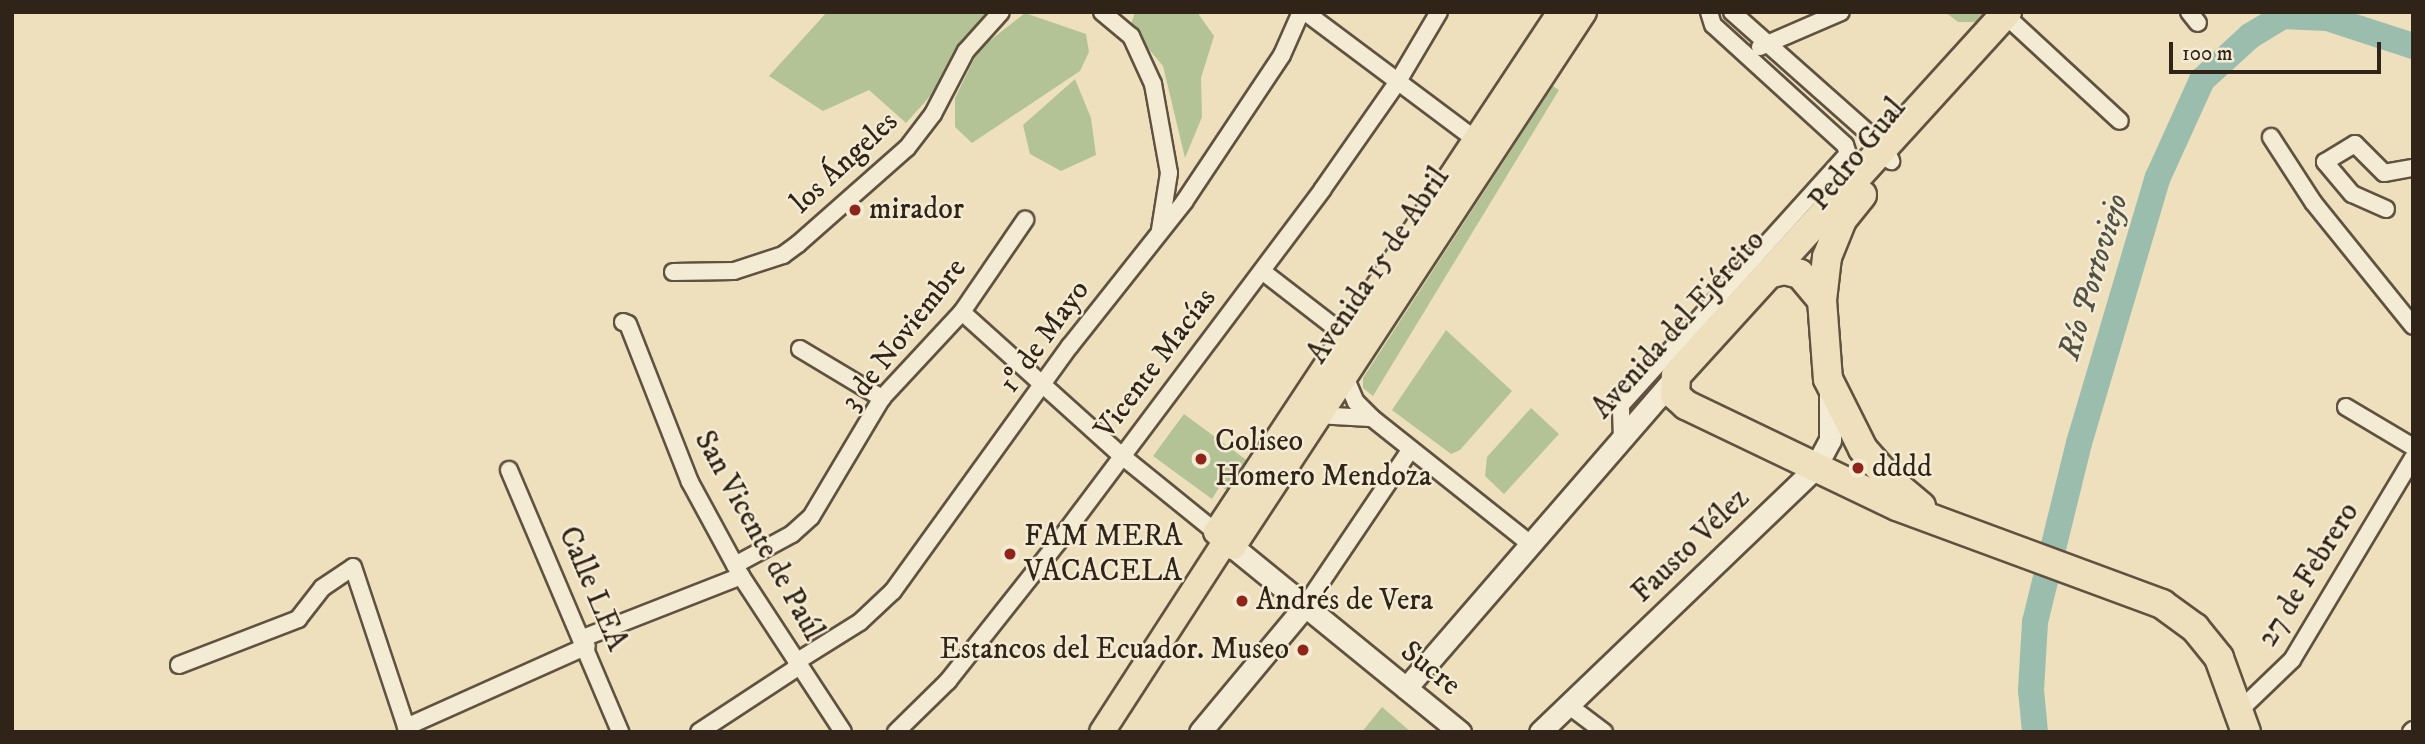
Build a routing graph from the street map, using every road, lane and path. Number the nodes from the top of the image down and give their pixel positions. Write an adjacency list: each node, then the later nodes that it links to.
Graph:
1 (1001, 12): 22 (street, los Ángeles)
2 (1102, 12): 20 (street)
3 (1303, 12): 12 (street); 20 (street, 1º de Mayo)
4 (1439, 12): 12 (street, Vicente Macías)
5 (1560, 12): 15 (main road, Avenida 15 de Abril)
6 (1584, 12): 31 (main road, Avenida 15 de Abril)
7 (1709, 12): 11 (street); 39 (street)
8 (1732, 12): 11 (street)
9 (1841, 12): 11 (street)
10 (2014, 16): 13 (street); 16 (highway, Pedro Gual)
11 (1762, 49): 16 (street)
12 (1396, 83): 15 (street); 21 (street, Vicente Macías)
13 (2120, 121)
14 (2271, 137): 27 (street)
15 (1476, 140): 28 (main road, Avenida 15 de Abril)
16 (1884, 158): 23 (highway, Avenida del Ejército); 24 (highway, Pedro Gual)
17 (2413, 168): 18 (street)
18 (2386, 209)
19 (1025, 219): 25 (street, 3 de Noviembre)
20 (1160, 232): 33 (street, 1º de Mayo)
21 (1262, 271): 28 (street); 42 (street, Vicente Macías)
22 (673, 272)
23 (1768, 274): 24 (highway); 30 (highway, Avenida del Ejército)
24 (1822, 300): 32 (highway, Pedro Gual)
25 (962, 312): 33 (street); 34 (street, 3 de Noviembre)
26 (624, 322): 49 (street, San Vicente de Paúl)
27 (2413, 326)
28 (1346, 336): 31 (street); 38 (main road, Avenida 15 de Abril)
29 (800, 349): 34 (street)
30 (1676, 376): 39 (street, Avenida del Ejército); 44 (highway)
31 (1343, 377): 36 (main road, Avenida 15 de Abril); 37 (street)
32 (1828, 379): 44 (street, Fausto Vélez); 46 (highway, Pedro Gual)
33 (1044, 386): 42 (street); 52 (street, 1º de Mayo)
34 (882, 398): 49 (street, 3 de Noviembre)
35 (2346, 407): 40 (street)
36 (1319, 414): 37 (street); 38 (street); 47 (main road, Avenida 15 de Abril)
37 (1372, 418): 41 (street)
38 (1283, 429): 47 (main road, Avenida 15 de Abril)
39 (1622, 439): 48 (street, Avenida del Ejército)
40 (2413, 447)
41 (1411, 449): 48 (street); 50 (street)
42 (1122, 456): 47 (street); 61 (street, Vicente Macías)
43 (2413, 458): 56 (street, 27 de Febrero)
44 (1815, 468): 46 (highway); 55 (street, Fausto Vélez)
45 (509, 470): 51 (street, Calle LEA)
46 (1964, 532): 56 (highway)
47 (1225, 540): 50 (street, Sucre); 62 (main road, Avenida 15 de Abril)
48 (1529, 543): 54 (street, Avenida del Ejército)
49 (738, 570): 51 (street, 3 de Noviembre); 52 (street, San Vicente de Paúl)
50 (1305, 606): 54 (street, Sucre); 63 (street)
51 (585, 642): 57 (street, 3 de Noviembre); 58 (street, Calle LEA)
52 (797, 664): 59 (street, 1º de Mayo); 60 (street, San Vicente de Paúl)
53 (179, 665): 57 (street)
54 (1406, 688): 64 (street, Sucre)
55 (1568, 705): 65 (street, Fausto Vélez); 66 (street)
56 (2243, 721)
57 (407, 729)
58 (620, 732)
59 (699, 732)
60 (843, 732)
61 (896, 732)
62 (1102, 732)
63 (1200, 732)
64 (1460, 732)
65 (1540, 732)
66 (1604, 732)

